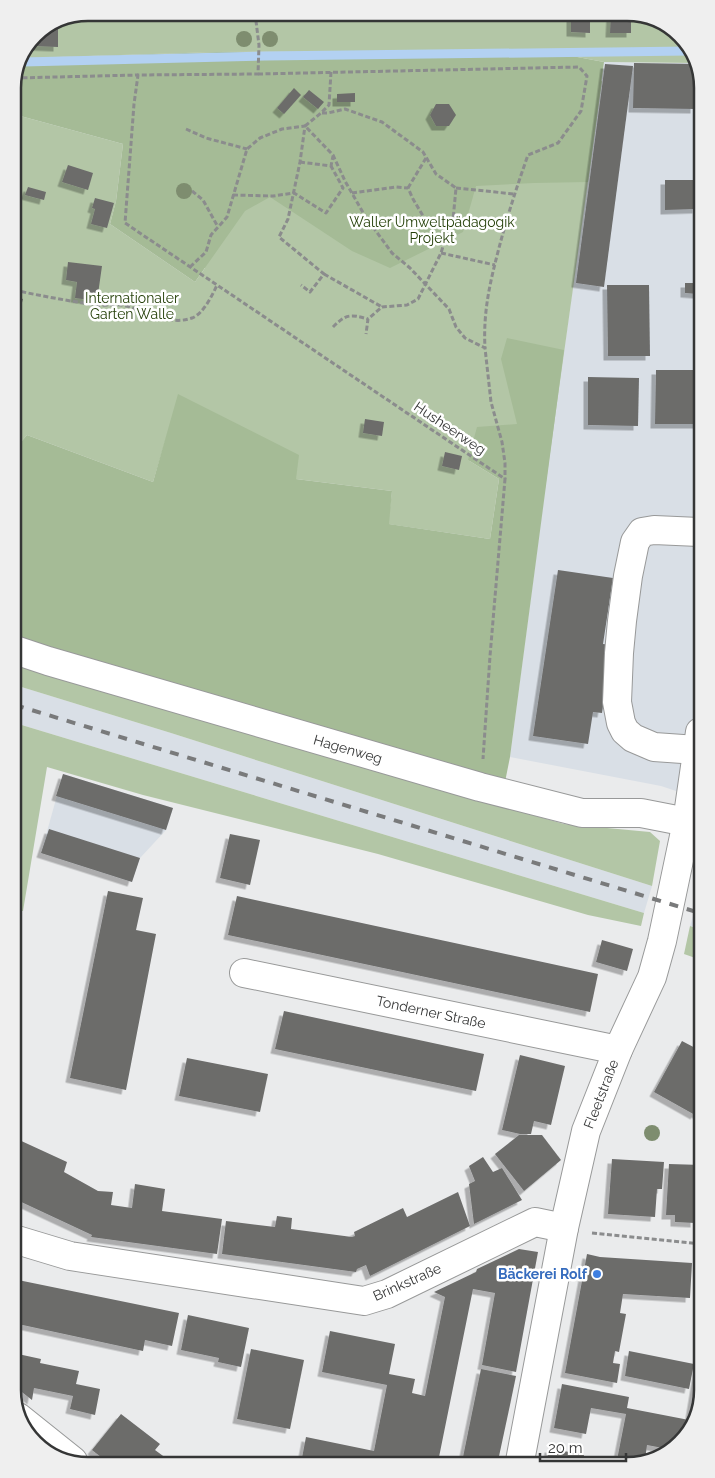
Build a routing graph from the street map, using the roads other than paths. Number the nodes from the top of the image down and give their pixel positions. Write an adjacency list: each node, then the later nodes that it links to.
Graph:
1 (694, 532): 3 (street)
2 (21, 652): 5 (street, Hagenweg)
3 (694, 741)
4 (694, 770): 5 (street, Fleetstraße)
5 (687, 822): 7 (street, Fleetstraße)
6 (244, 973): 7 (street, Tonderner Straße)
7 (618, 1050): 8 (street, Fleetstraße)
8 (564, 1228): 9 (street, Brinkstraße); 12 (street, Fleetstraße)
9 (21, 1241)
10 (37, 1432): 11 (street)
11 (59, 1450)
12 (521, 1457)

